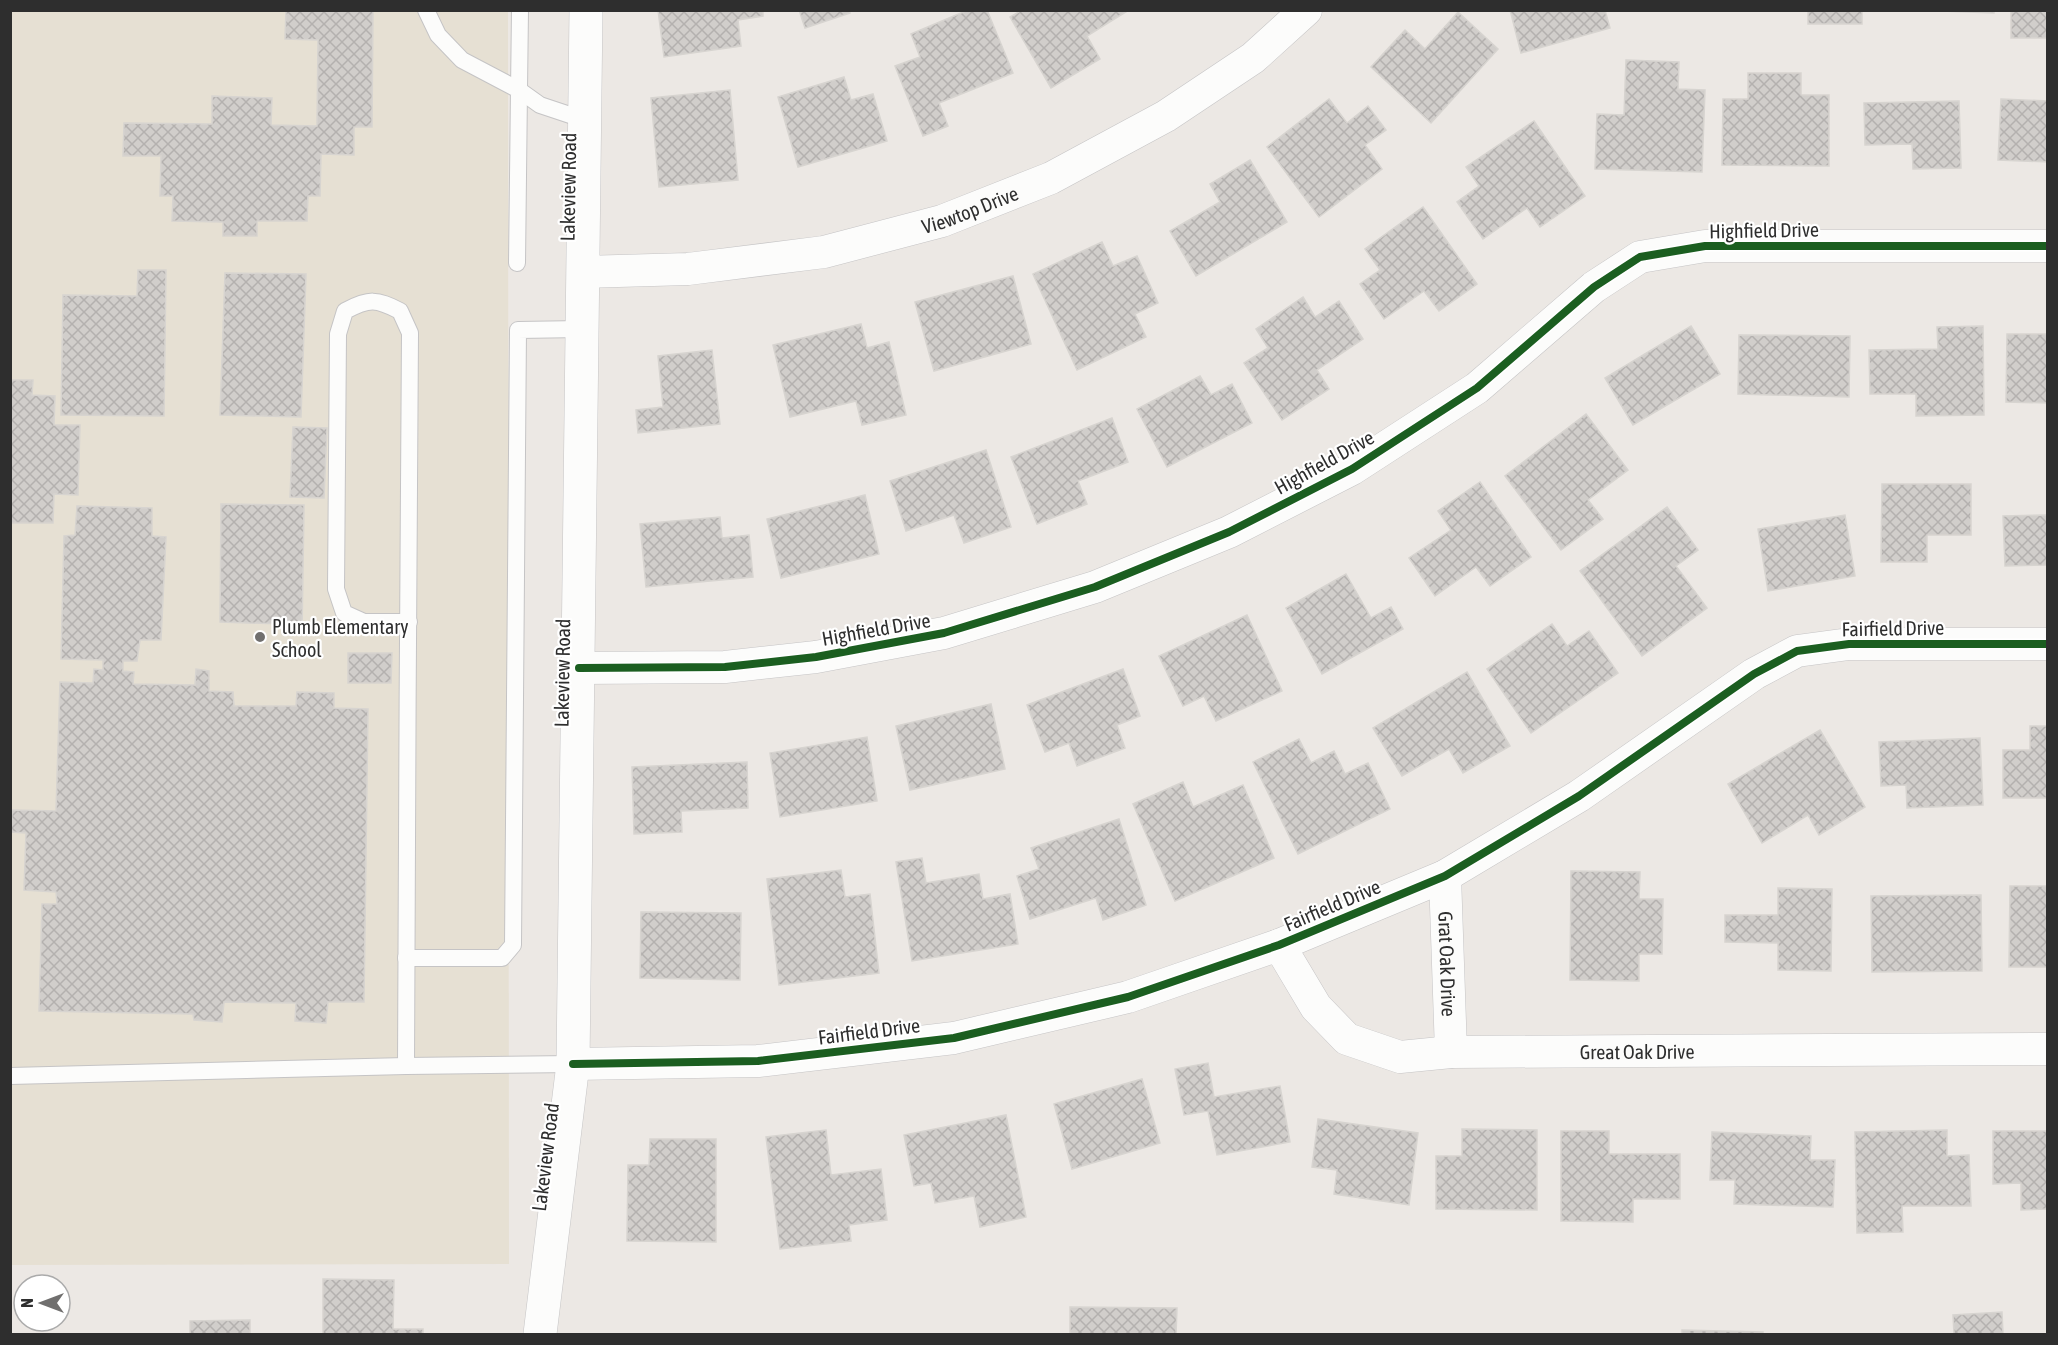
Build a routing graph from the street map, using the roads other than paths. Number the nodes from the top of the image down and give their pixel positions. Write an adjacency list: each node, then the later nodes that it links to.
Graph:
1 (426, 10): 5 (lane)
2 (520, 10): 5 (lane)
3 (586, 10): 6 (street, Lakeview Road)
4 (1306, 10): 9 (street, Viewtop Drive)
5 (519, 90): 6 (lane); 8 (lane)
6 (585, 120): 9 (street, Lakeview Road)
7 (2048, 246): 13 (street, Highfield Drive)
8 (517, 263)
9 (583, 272): 10 (street, Lakeview Road)
10 (582, 329): 13 (street, Lakeview Road); 16 (lane)
11 (409, 622): 11 (lane); 16 (lane)
12 (2048, 644): 14 (street, Fairfield Drive)
13 (579, 668): 19 (street, Lakeview Road)
14 (1445, 876): 15 (street, Fairfield Drive); 18 (street, Grat Oak Drive)
15 (1279, 945): 18 (street, Great Oak Drive); 19 (street, Fairfield Drive)
16 (406, 958): 20 (lane)
17 (2048, 1049): 18 (street, Great Oak Drive)
18 (1451, 1052)
19 (573, 1064): 20 (lane); 22 (street, Lakeview Road)
20 (406, 1066): 21 (lane)
21 (10, 1076)
22 (540, 1335)

